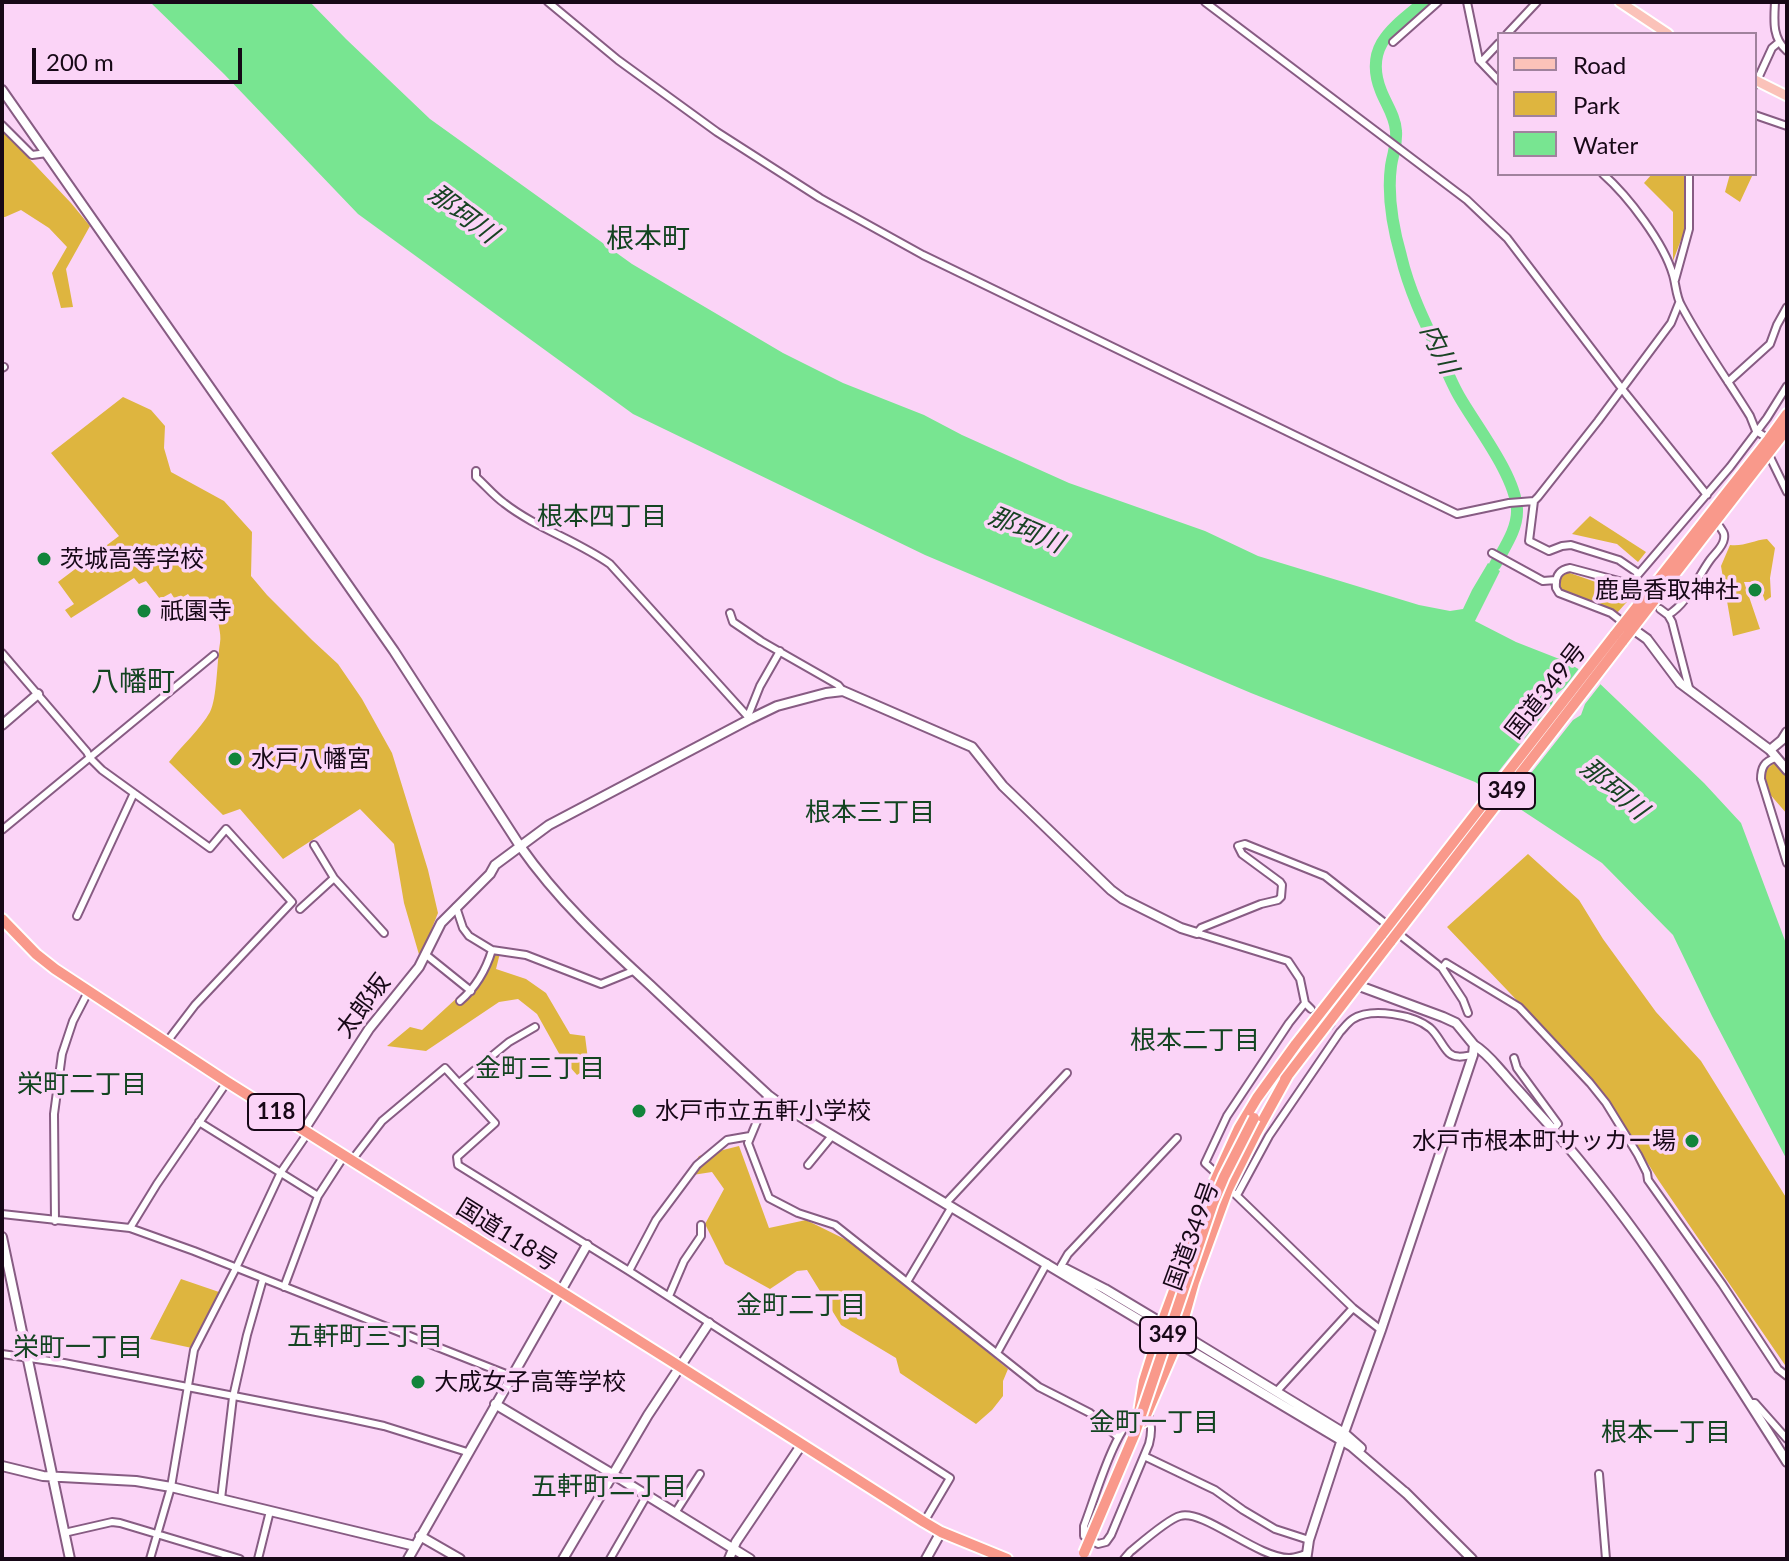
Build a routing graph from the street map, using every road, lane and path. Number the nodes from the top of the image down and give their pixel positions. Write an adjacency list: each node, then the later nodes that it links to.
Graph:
1 (548, 2): 40 (street)
2 (1205, 2): 31 (street)
3 (1438, 2): 10 (street)
4 (1467, 2): 14 (street)
5 (1537, 2): 8 (street)
6 (1620, 2): 9 (main road)
7 (1775, 2): 11 (street)
8 (1509, 32)
9 (1665, 32)
10 (1393, 42)
11 (1778, 43): 13 (street); 16 (street)
12 (1497, 45): 14 (street)
13 (1787, 51)
14 (1479, 60): 15 (street)
15 (1497, 79)
16 (1757, 80)
17 (1757, 82): 19 (main road)
18 (2, 90): 23 (street)
19 (1787, 96)
20 (1757, 116): 22 (street)
21 (2, 125): 23 (street)
22 (1787, 126)
23 (47, 153): 68 (street)
24 (1605, 176): 26 (street)
25 (1689, 176): 26 (street)
26 (1674, 284): 27 (street)
27 (1679, 303): 29 (street); 31 (street)
28 (1787, 307): 29 (street)
29 (1728, 382): 34 (street)
30 (1787, 386): 34 (street)
31 (1622, 389): 39 (street); 40 (street)
32 (1787, 414): 35 (highway, 国道349号 / 349)
33 (1787, 429): 36 (highway, 国道349号 / 349)
34 (1756, 431): 35 (street); 39 (street)
35 (1769, 439): 52 (highway, 国道349号 / 349)
36 (1769, 455): 38 (street); 52 (highway, 国道349号 / 349)
37 (476, 471): 43 (street)
38 (1787, 492)
39 (1707, 495): 45 (street)
40 (1534, 501): 45 (street)
41 (1720, 527): 51 (street)
42 (589, 538): 43 (street)
43 (583, 548): 59 (street)
44 (1492, 553): 46 (street)
45 (1638, 573): 47 (street)
46 (1556, 580): 47 (street); 52 (street)
47 (1630, 584): 48 (street)
48 (1637, 591)
49 (1660, 609): 51 (street)
50 (730, 613): 53 (street)
51 (1668, 615): 57 (street)
52 (1628, 626): 57 (street); 81 (highway, 国道349号 / 349, bridge)
53 (780, 651): 56 (street); 59 (street)
54 (2, 653): 58 (street)
55 (214, 655): 63 (street)
56 (843, 691): 59 (street, 太郎坂); 76 (street)
57 (1691, 691): 62 (street)
58 (38, 694): 60 (street); 63 (street)
59 (749, 717): 68 (street, 太郎坂)
60 (2, 725)
61 (1787, 732): 62 (street)
62 (1773, 754): 64 (street); 69 (street)
63 (90, 758): 65 (street); 66 (street)
64 (1787, 770)
65 (134, 793): 73 (street); 89 (street)
66 (2, 830)
67 (314, 845): 70 (street)
68 (520, 846): 71 (street, 太郎坂); 80 (street)
69 (1787, 863)
70 (334, 878): 72 (street); 75 (street)
71 (456, 907): 77 (street); 78 (street, 太郎坂)
72 (300, 909)
73 (77, 916)
74 (2, 919): 83 (highway, 国道118号 / 118)
75 (384, 933)
76 (1197, 933): 79 (street); 85 (street)
77 (492, 950): 80 (street); 82 (street)
78 (425, 954): 82 (street); 99 (street, 太郎坂)
79 (1442, 968): 87 (street); 136 (street)
80 (633, 971): 96 (street)
81 (1351, 982): 90 (street); 92 (highway, 国道349号 / 349)
82 (471, 991): 84 (street)
83 (88, 992): 89 (highway, 国道118号 / 118); 111 (street)
84 (460, 1001)
85 (1305, 1003): 86 (street); 106 (street)
86 (1311, 1009)
87 (1468, 1013)
88 (535, 1027): 95 (street)
89 (166, 1043): 94 (highway, 国道118号 / 118)
90 (1473, 1050): 98 (street); 107 (street); 129 (street)
91 (1514, 1058): 98 (street)
92 (1283, 1072): 106 (highway, 国道349号 / 349); 107 (highway, 国道349号 / 349); 169 (highway, 国道349号 / 349, bridge)
93 (1067, 1073): 109 (street)
94 (227, 1082): 97 (street); 99 (highway, 国道118号 / 118)
95 (459, 1083): 103 (street); 116 (street)
96 (768, 1095): 100 (street); 101 (street)
97 (199, 1122): 105 (street); 113 (street)
98 (1554, 1129): 140 (street)
99 (306, 1131): 103 (highway, 国道118号 / 118); 105 (street)
100 (751, 1136): 120 (street); 122 (street)
101 (831, 1137): 104 (street); 109 (street)
102 (1177, 1138): 118 (street)
103 (348, 1158): 108 (street); 124 (highway, 国道118号 / 118)
104 (808, 1165)
105 (281, 1172): 108 (street); 119 (street)
106 (1217, 1174): 128 (highway, 国道349号 / 349)
107 (1233, 1192): 126 (street); 130 (highway, 国道349号 / 349)
108 (318, 1196): 123 (street)
109 (948, 1206): 114 (street); 122 (street)
110 (2, 1214): 111 (street)
111 (55, 1221): 113 (street)
112 (701, 1225): 125 (street)
113 (130, 1228): 119 (street)
114 (997, 1235): 117 (street); 118 (street)
115 (2, 1237): 133 (street)
116 (587, 1245): 120 (street); 124 (street)
117 (1047, 1263): 128 (street); 131 (street)
118 (1061, 1266): 128 (street)
119 (236, 1268): 121 (street); 137 (street)
120 (629, 1271): 125 (street)
121 (263, 1279): 123 (street); 139 (street)
122 (907, 1282): 131 (street)
123 (284, 1287): 135 (street)
124 (561, 1292): 134 (highway, 国道118号 / 118); 135 (street)
125 (669, 1296): 127 (street)
126 (1353, 1308): 129 (street); 138 (street)
127 (709, 1323): 134 (street); 160 (street)
128 (1160, 1327): 130 (street); 142 (highway, 国道349号 / 349)
129 (1381, 1330): 144 (street)
130 (1179, 1338): 138 (street); 142 (highway, 国道349号 / 349); 144 (street)
131 (997, 1353): 143 (street)
132 (2, 1354): 133 (street)
133 (27, 1358): 137 (street); 154 (street)
134 (679, 1366): 146 (highway, 国道118号 / 118); 153 (street)
135 (511, 1376): 141 (street)
136 (1787, 1376)
137 (188, 1388): 139 (street); 155 (street)
138 (1276, 1392): 144 (street)
139 (233, 1397): 147 (street); 157 (street)
140 (1750, 1403): 145 (street); 149 (street)
141 (495, 1404): 147 (street); 153 (street)
142 (1143, 1413): 143 (street); 148 (street); 163 (highway, 国道349号 / 349)
143 (1118, 1437): 148 (street)
144 (1343, 1437): 166 (street); 184 (street)
145 (1787, 1439)
146 (802, 1444): 160 (highway, 国道118号 / 118); 168 (street)
147 (467, 1452): 165 (street)
148 (1144, 1456): 166 (street)
149 (1787, 1462)
150 (2, 1466): 154 (street)
151 (700, 1474): 159 (street)
152 (1599, 1474): 185 (street)
153 (614, 1475): 156 (street); 177 (street)
154 (52, 1477): 155 (street); 162 (street)
155 (171, 1487): 157 (street); 164 (street)
156 (647, 1495): 159 (street); 178 (street)
157 (221, 1499): 158 (street)
158 (270, 1511): 167 (street); 174 (street)
159 (675, 1513): 168 (street)
160 (924, 1522): 161 (highway, 国道118号 / 118)
161 (941, 1532): 181 (street); 182 (highway, 国道118号 / 118)
162 (64, 1533): 164 (street); 171 (street)
163 (1095, 1533)
164 (157, 1536): 172 (street); 173 (street)
165 (420, 1536): 167 (street); 176 (street)
166 (1309, 1540): 170 (street)
167 (415, 1546): 175 (street)
168 (733, 1549): 179 (street); 180 (street)
169 (1083, 1556)
170 (1308, 1556): 183 (street)
171 (70, 1559)
172 (150, 1559)
173 (240, 1559)
174 (258, 1559)
175 (408, 1559)
176 (460, 1559)
177 (563, 1559)
178 (610, 1559)
179 (729, 1559)
180 (750, 1559)
181 (926, 1559)
182 (1007, 1559)
183 (1124, 1559)
184 (1472, 1559)
185 (1606, 1559)

